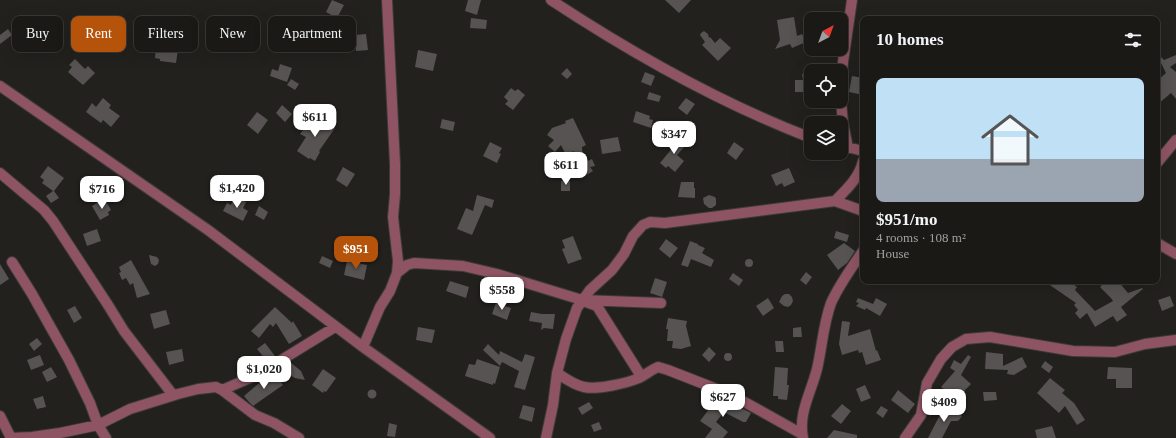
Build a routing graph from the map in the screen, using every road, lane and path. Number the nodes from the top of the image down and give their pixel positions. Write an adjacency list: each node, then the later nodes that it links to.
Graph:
1 (387, 0): 19 (street)
2 (551, 0): 6 (street)
3 (852, 0): 4 (street)
4 (843, 64)
5 (0, 86): 22 (street)
6 (804, 135)
7 (1176, 140): 10 (street)
8 (848, 148): 9 (street)
9 (860, 150)
10 (1160, 159)
11 (860, 171): 13 (street)
12 (0, 174): 28 (street)
13 (835, 201): 14 (street); 20 (street)
14 (860, 210)
15 (1160, 245): 16 (street)
16 (1176, 254)
17 (860, 255): 31 (street)
18 (12, 262): 30 (street)
19 (398, 273): 20 (street); 24 (street)
20 (582, 300): 21 (street); 25 (street); 26 (street)
21 (661, 303)
22 (335, 326): 24 (street); 27 (street)
23 (1176, 340): 37 (street)
24 (363, 347): 35 (street)
25 (557, 373): 26 (street); 36 (street)
26 (641, 376): 31 (street)
27 (222, 390): 28 (street); 34 (street)
28 (173, 395): 30 (street)
29 (0, 416): 32 (street)
30 (98, 425): 32 (street); 33 (street)
31 (802, 436)
32 (10, 438)
33 (106, 438)
34 (299, 438)
35 (490, 438)
36 (546, 438)
37 (905, 438)

